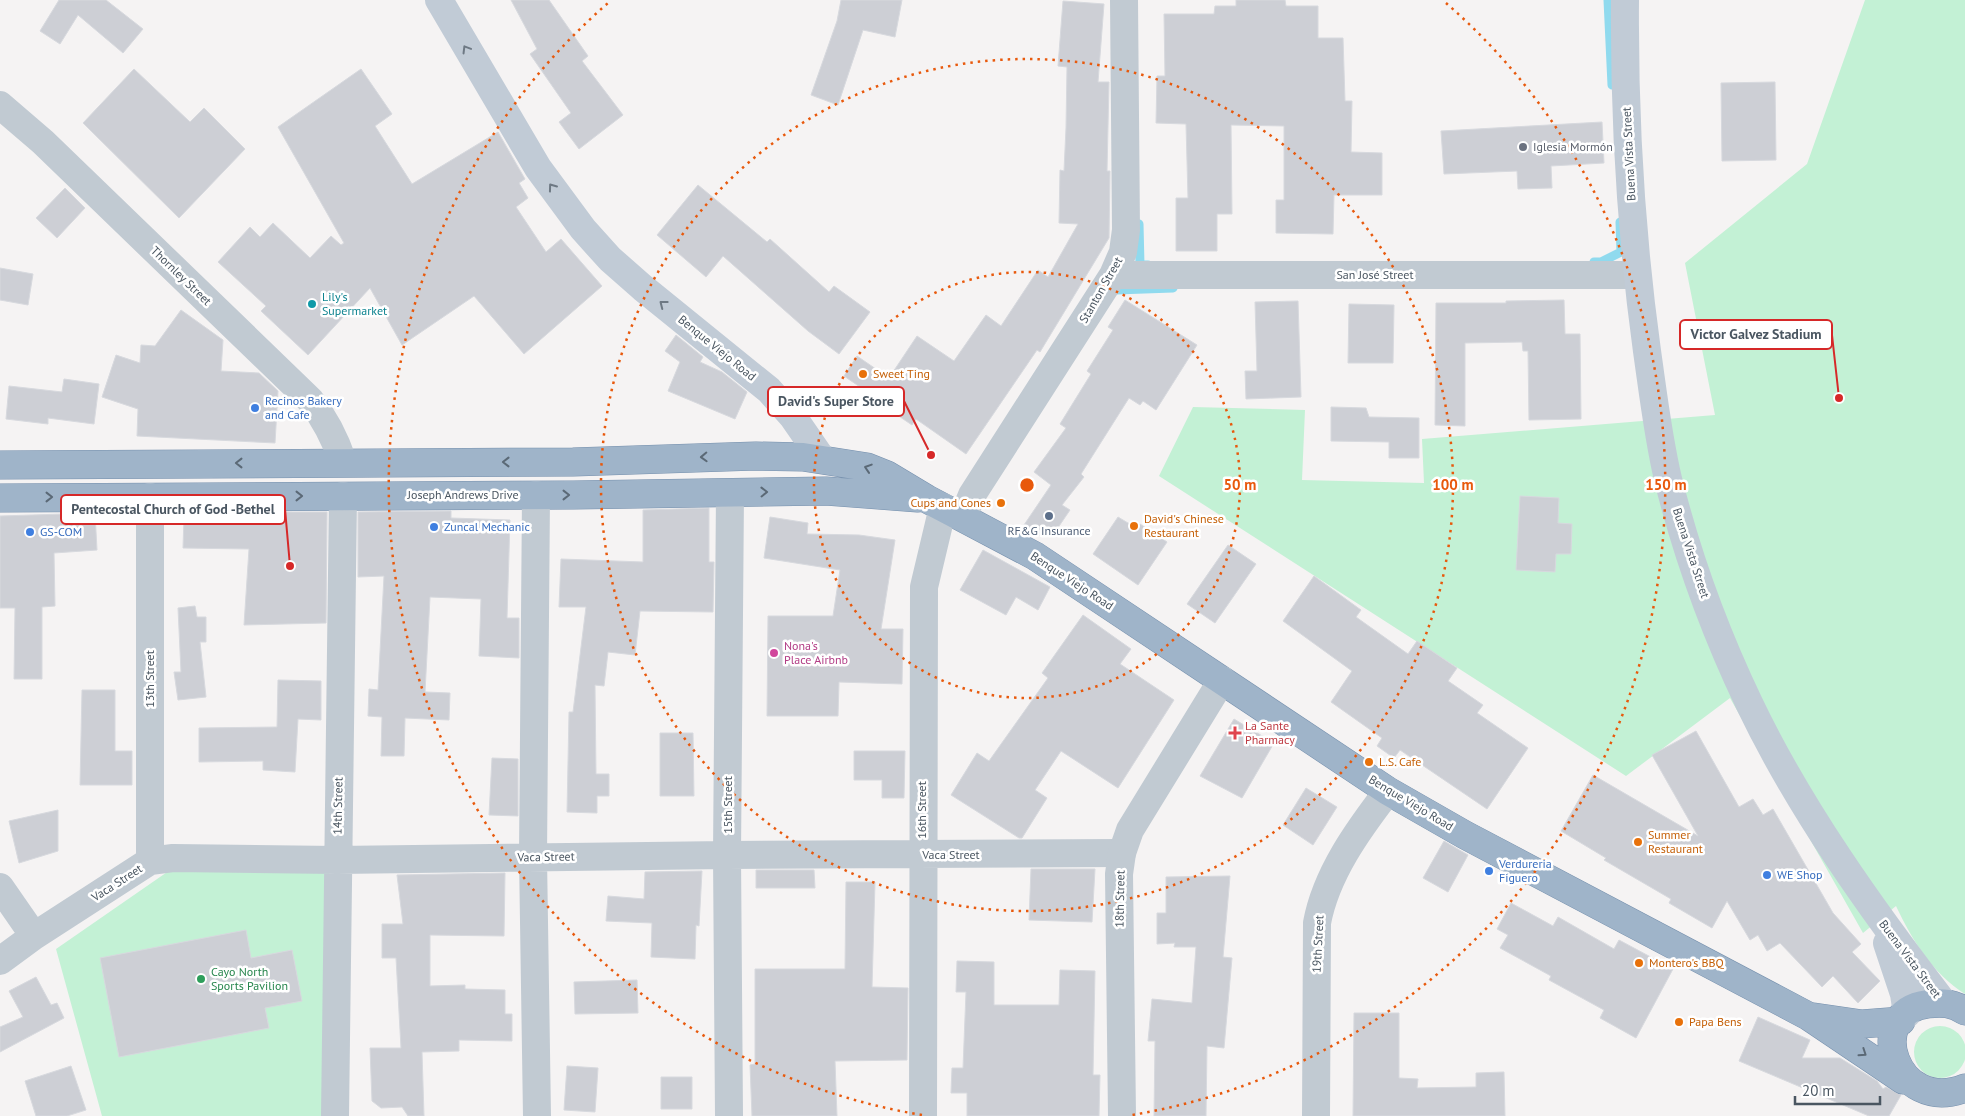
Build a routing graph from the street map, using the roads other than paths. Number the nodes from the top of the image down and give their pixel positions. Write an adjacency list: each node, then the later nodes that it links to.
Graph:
1 (438, 0): 7 (main road, Benque Viejo Road, one-way to 1)
2 (1124, 0): 5 (street, Stanton Street)
3 (1625, 0): 6 (main road, Buena Vista Street)
4 (0, 105): 8 (street, Thornley Street)
5 (1113, 275): 6 (street, San José Street); 15 (street, Stanton Street)
6 (1637, 275): 25 (main road, Buena Vista Street)
7 (822, 459): 8 (highway, one-way to 8); 15 (highway, Benque Viejo Road, one-way to 7)
8 (343, 462): 9 (highway, one-way to 9)
9 (0, 464)
10 (730, 493): 11 (highway, Joseph Andrews Drive, one-way to 10); 15 (highway, Joseph Andrews Drive, one-way to 15); 19 (street, 15th Street)
11 (536, 495): 13 (highway, Joseph Andrews Drive); 21 (street)
12 (150, 496): 13 (highway, Joseph Andrews Drive, one-way to 13); 14 (highway, Joseph Andrews Drive, one-way to 12); 23 (street, 13th Street)
13 (343, 496): 22 (street, 14th Street)
14 (0, 498)
15 (944, 508): 16 (highway, Benque Viejo Road); 20 (street, 16th Street)
16 (1222, 680): 17 (highway, Benque Viejo Road); 18 (street, 18th Street)
17 (1388, 791): 29 (highway, Benque Viejo Road); 38 (street, 19th Street)
18 (1122, 853): 20 (street, Vaca Street); 37 (street, 18th Street)
19 (727, 855): 20 (street, Vaca Street); 21 (street, Vaca Street); 35 (street, 15th Street)
20 (922, 855): 36 (street, 16th Street)
21 (533, 858): 22 (street, Vaca Street); 34 (street)
22 (337, 860): 23 (street, Vaca Street); 33 (street, 14th Street)
23 (150, 861): 26 (street, Vaca Street)
24 (0, 887): 26 (street)
25 (1877, 916): 28 (main road, Buena Vista Street); 30 (main road, Buena Vista Street)
26 (34, 936): 27 (street, Vaca Street)
27 (0, 960)
28 (1958, 1006): 30 (highway)
29 (1808, 1016): 30 (highway, Benque Viejo Road); 31 (highway, Benque Viejo Road, one-way to 31)
30 (1904, 1018): 31 (highway)
31 (1908, 1085): 32 (highway); 39 (highway, Benque Viejo Road)
32 (1965, 1088)
33 (335, 1116)
34 (537, 1116)
35 (729, 1116)
36 (923, 1116)
37 (1122, 1116)
38 (1316, 1116)
39 (1951, 1116)

